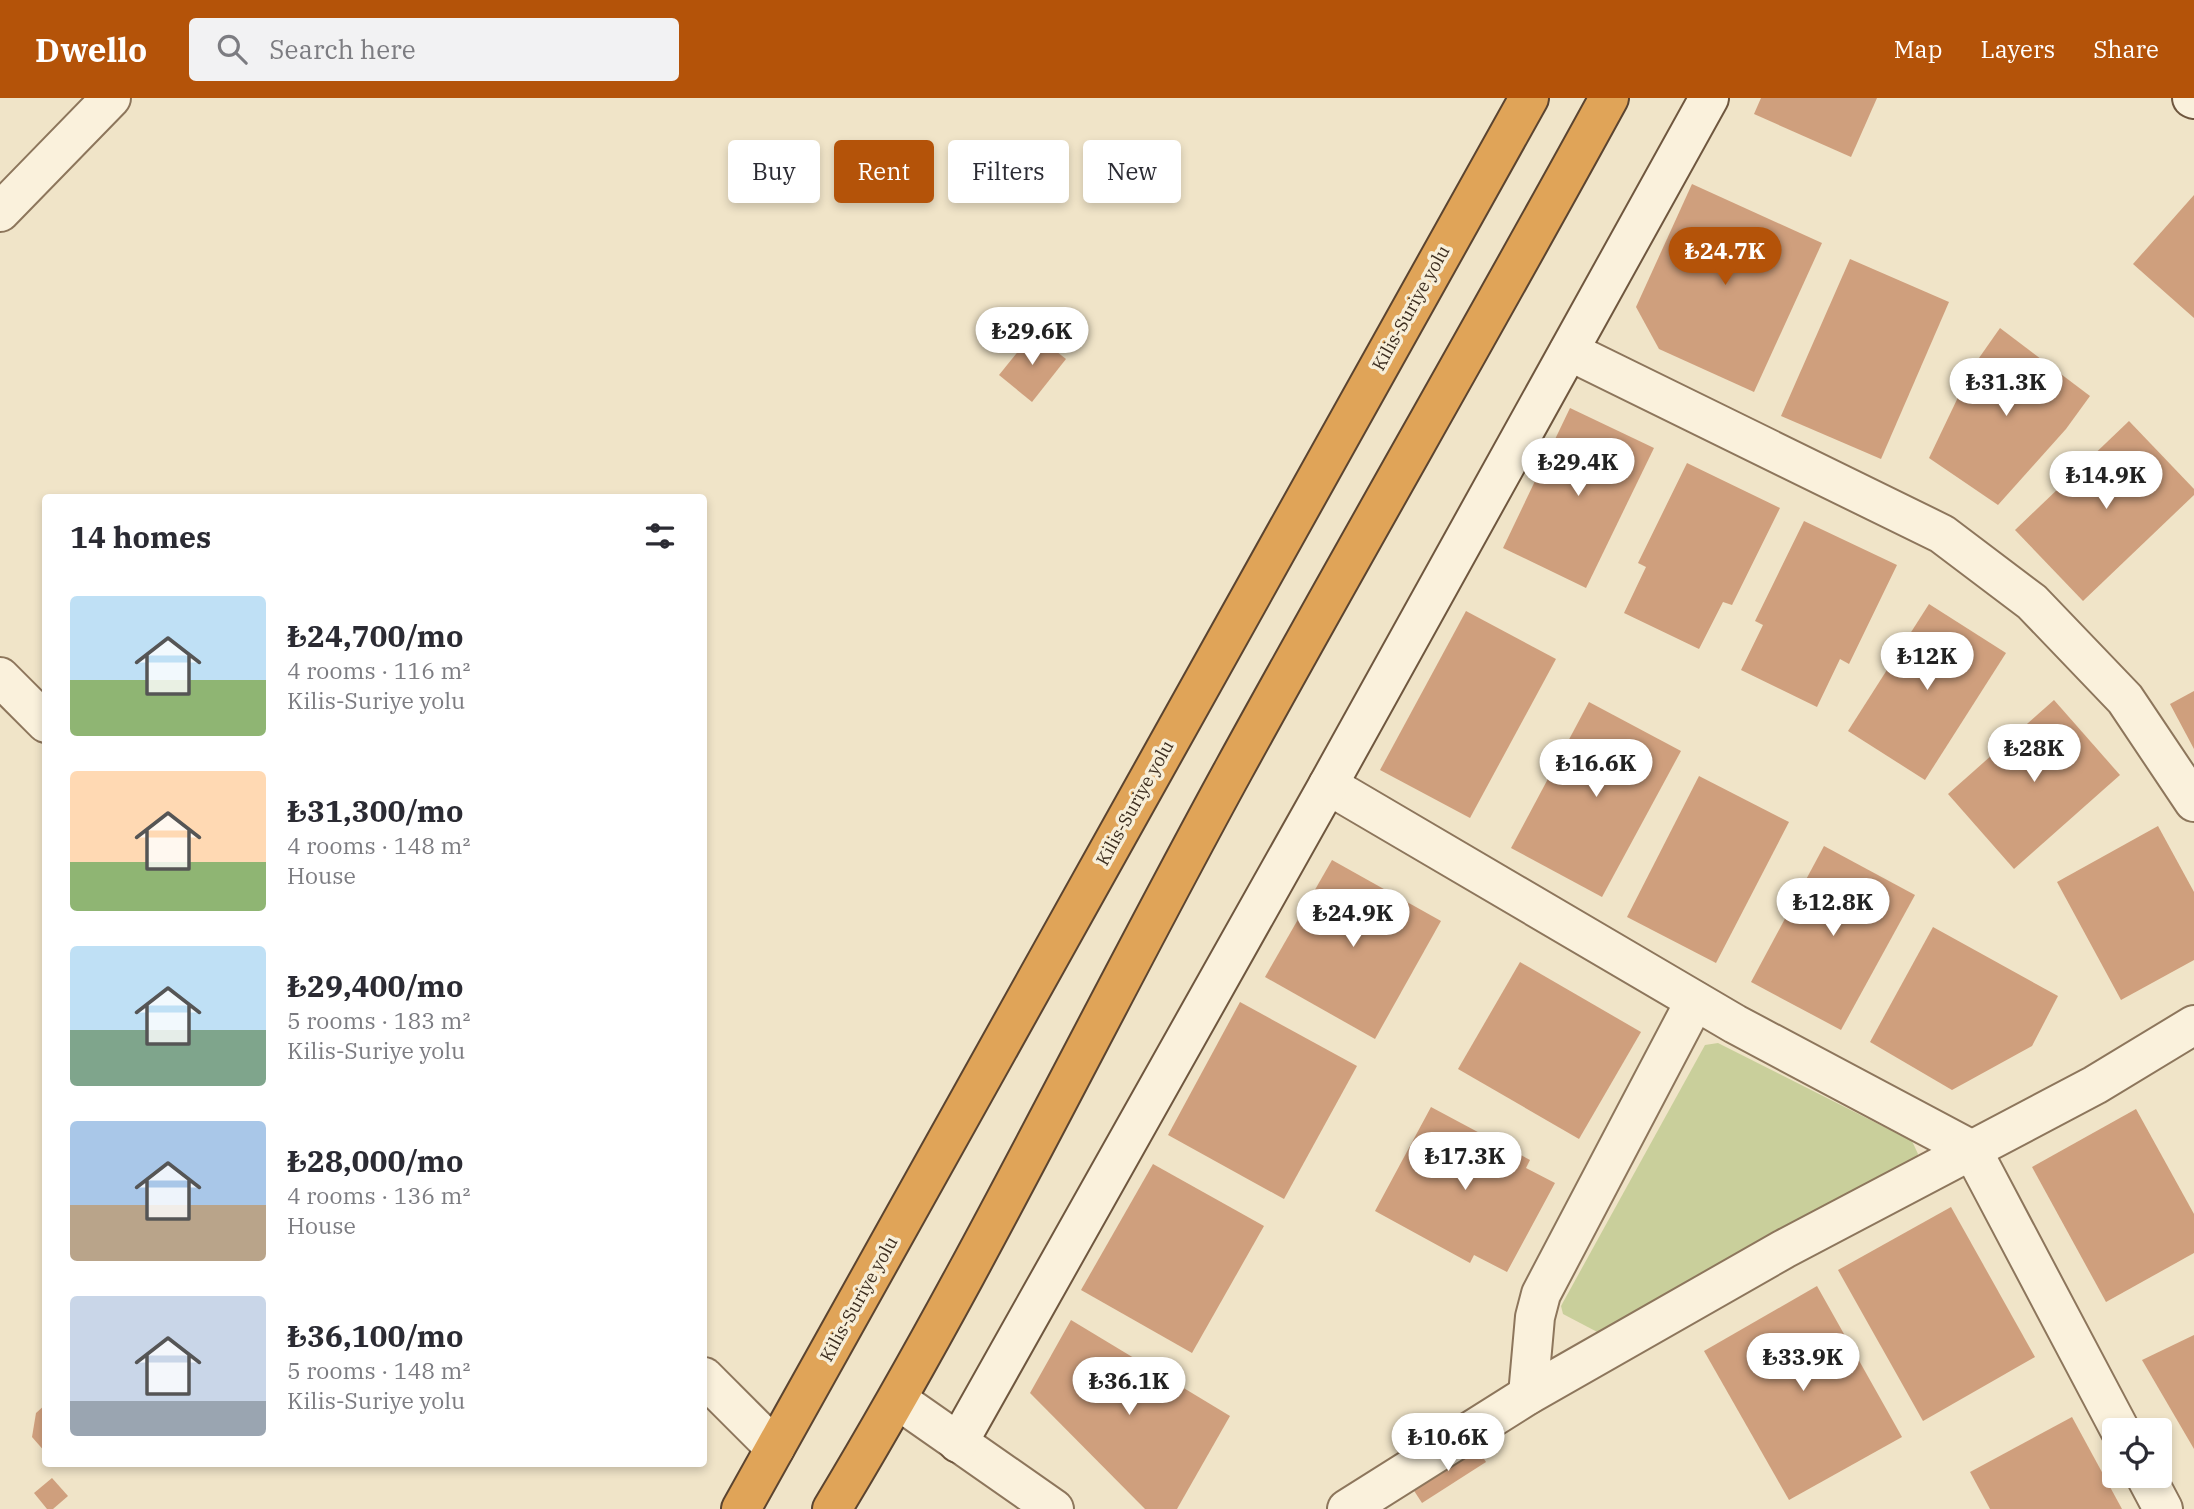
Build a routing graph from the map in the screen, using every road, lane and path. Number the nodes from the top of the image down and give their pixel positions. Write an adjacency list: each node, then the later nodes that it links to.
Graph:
1 (111, 98): 5 (street)
2 (1529, 98): 19 (highway, Kilis-Suriye yolu)
3 (1609, 98): 16 (highway)
4 (1709, 98): 6 (street)
5 (0, 212)
6 (1569, 351): 9 (street); 10 (street)
7 (0, 677): 8 (street)
8 (42, 719)
9 (1328, 785): 11 (street); 18 (street)
10 (2194, 802)
11 (1695, 1001): 13 (street); 15 (street)
12 (2194, 1025): 13 (street)
13 (1972, 1150): 15 (street); 17 (street)
14 (707, 1380): 19 (street)
15 (1528, 1395): 24 (street)
16 (898, 1401): 18 (street); 22 (highway)
17 (2114, 1418)
18 (958, 1443): 23 (street)
19 (775, 1448): 21 (highway, Kilis-Suriye yolu)
20 (2152, 1488): 25 (street)
21 (741, 1509)
22 (832, 1509)
23 (1054, 1509)
24 (1347, 1509)
25 (2162, 1509)

